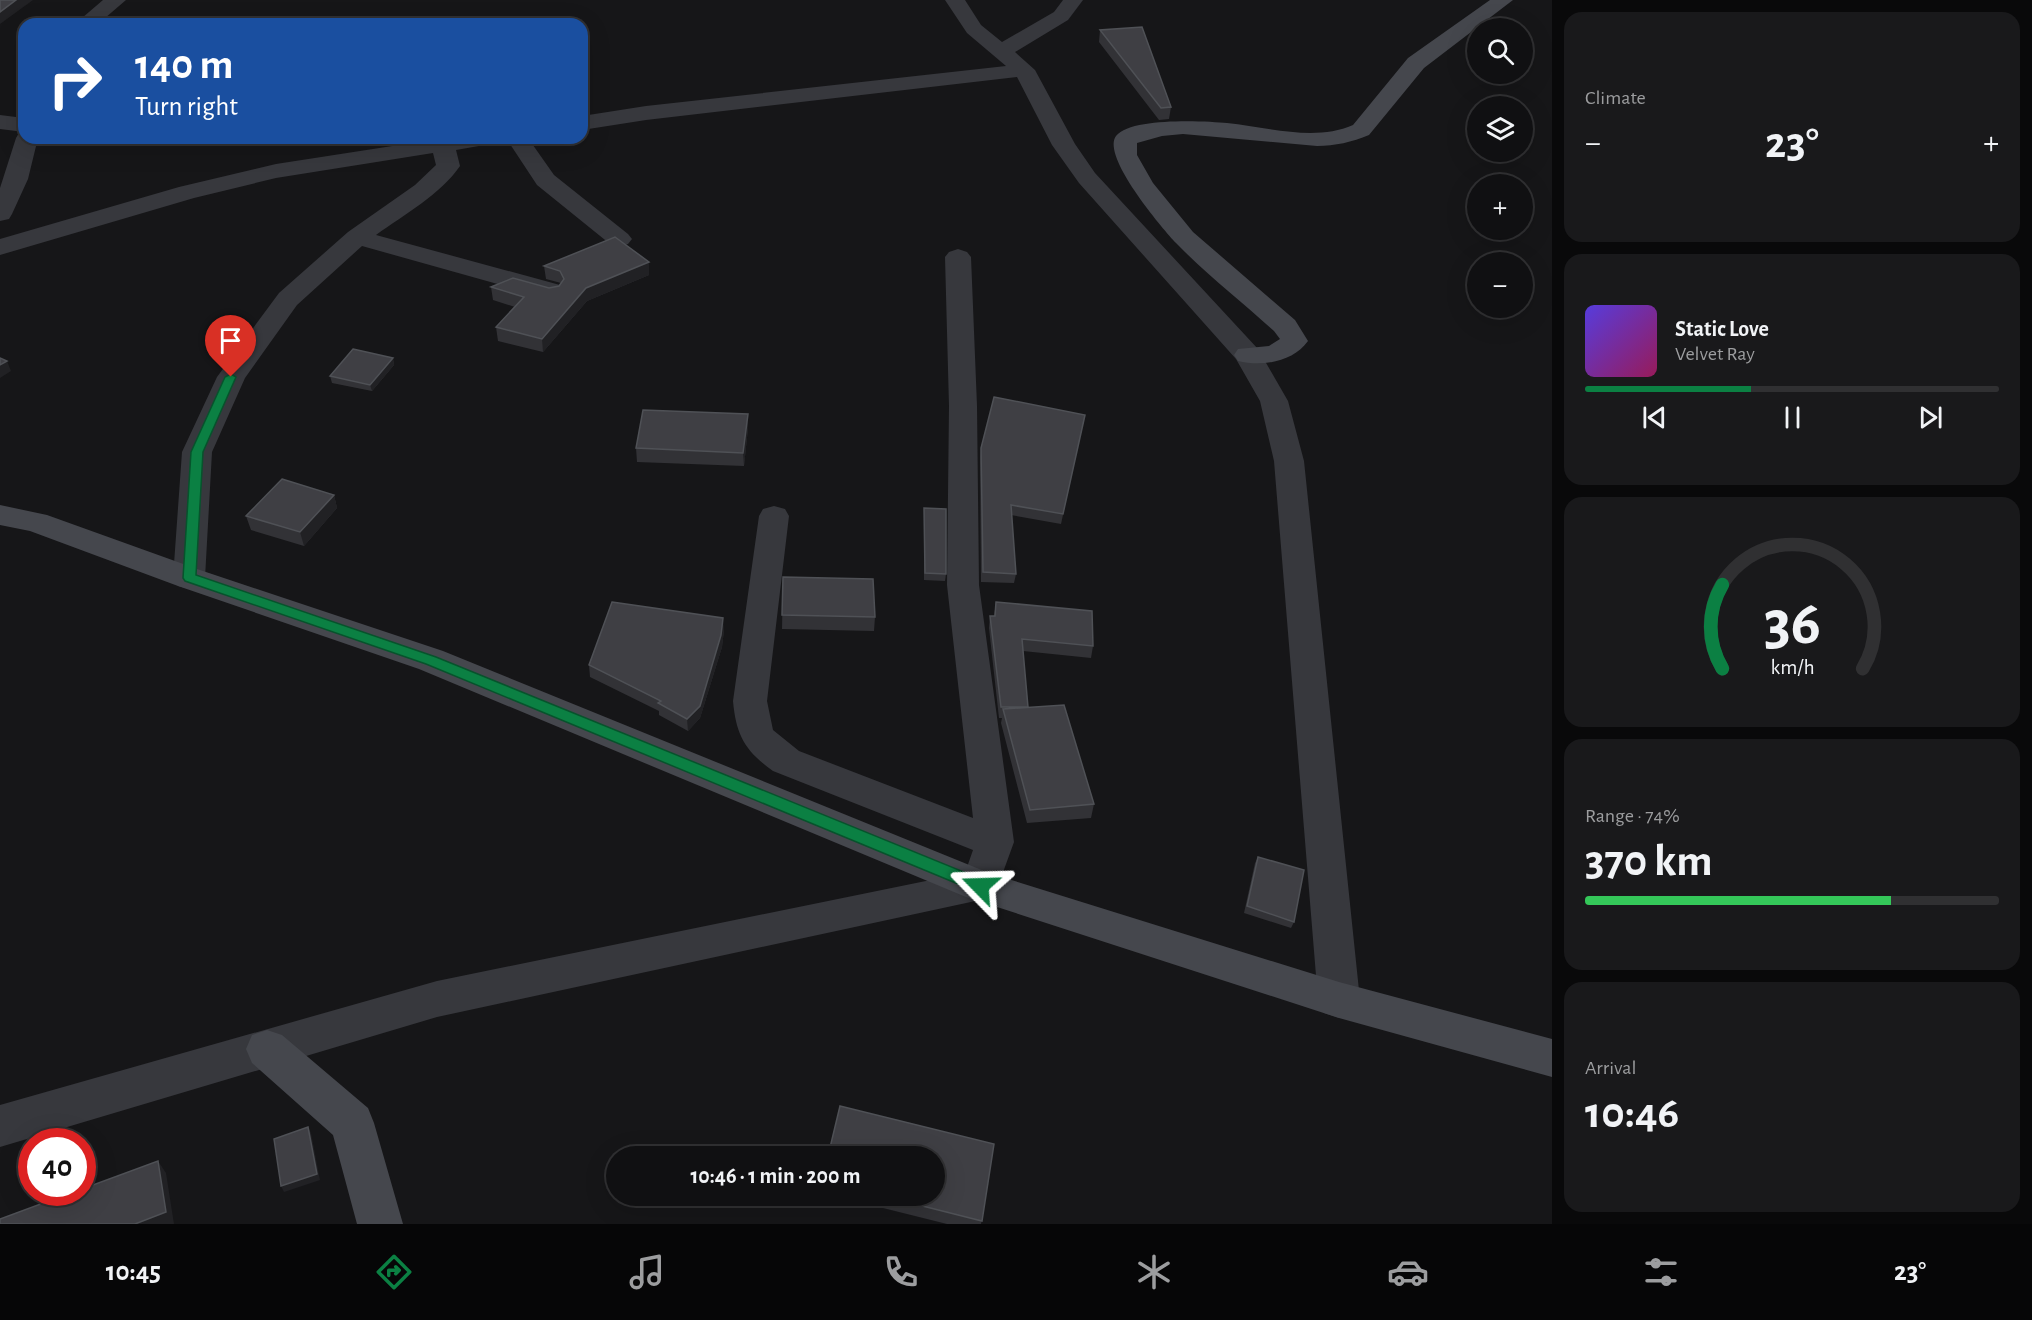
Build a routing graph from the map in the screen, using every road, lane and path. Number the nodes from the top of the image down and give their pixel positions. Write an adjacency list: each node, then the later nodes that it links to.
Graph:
1 (116, 0): 5 (street)
2 (955, 0): 6 (street)
3 (1073, 0): 6 (street)
4 (1503, 0): 21 (street)
5 (93, 18)
6 (1001, 51): 7 (street)
7 (1024, 70): 9 (street); 21 (street)
8 (0, 122): 10 (street)
9 (588, 122)
10 (18, 124)
11 (25, 144): 15 (street)
12 (449, 144): 14 (street)
13 (521, 144): 17 (street)
14 (443, 145): 16 (street); 18 (street)
15 (0, 214)
16 (357, 237): 20 (street); 24 (street)
17 (619, 239)
18 (0, 247)
19 (958, 257): 25 (street)
20 (551, 291)
21 (1248, 355): 27 (street)
22 (0, 515): 24 (street)
23 (774, 516): 25 (street)
24 (189, 578): 26 (street)
25 (995, 842): 26 (street)
26 (980, 886): 27 (street); 28 (street)
27 (1339, 1000): 29 (street)
28 (267, 1049): 30 (street); 31 (street)
29 (1552, 1058)
30 (0, 1126)
31 (380, 1224)

